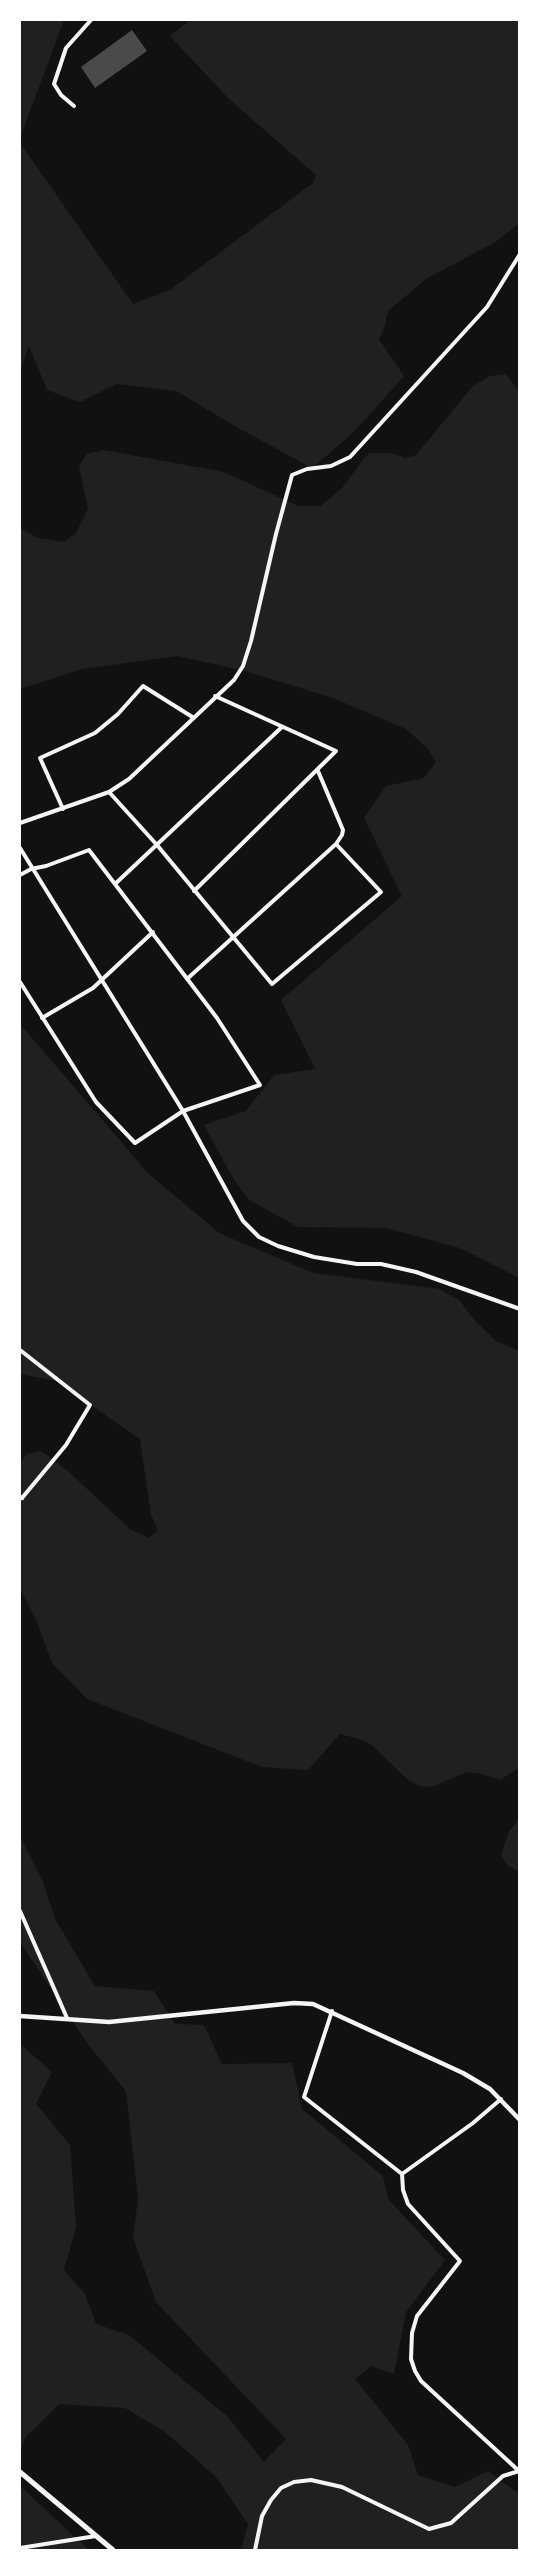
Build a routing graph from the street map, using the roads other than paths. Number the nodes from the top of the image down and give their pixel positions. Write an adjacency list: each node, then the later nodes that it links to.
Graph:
1 (91, 20): 2 (street)
2 (74, 106)
3 (519, 254): 4 (street)
4 (215, 696): 5 (street); 6 (street)
5 (194, 718): 8 (street); 9 (street)
6 (282, 727): 7 (street); 12 (street)
7 (318, 771): 11 (street); 17 (street)
8 (109, 792): 9 (street); 12 (street)
9 (63, 809): 10 (street)
10 (20, 824)
11 (336, 843): 19 (street); 19 (street)
12 (157, 845): 16 (street); 17 (street)
13 (20, 848): 14 (street)
14 (31, 869): 15 (street); 16 (street); 21 (street)
15 (20, 875)
16 (115, 884): 18 (street)
17 (194, 891): 19 (street)
18 (153, 932): 20 (street); 21 (street)
19 (232, 937): 20 (street)
20 (187, 979): 24 (street)
21 (101, 981): 23 (street); 24 (street)
22 (20, 982): 23 (street)
23 (42, 1018): 24 (street)
24 (183, 1110): 25 (street)
25 (519, 1309)
26 (20, 1350): 27 (street)
27 (21, 1498)
28 (20, 1911): 31 (street)
29 (332, 2011): 31 (street); 32 (street); 34 (street)
30 (20, 2016): 31 (street)
31 (67, 2018)
32 (501, 2099): 33 (street); 34 (street)
33 (519, 2120)
34 (402, 2174): 35 (street)
35 (519, 2471): 40 (street)
36 (20, 2472): 37 (main road)
37 (96, 2536): 38 (street); 39 (main road)
38 (20, 2548)
39 (113, 2550)
40 (255, 2550)

